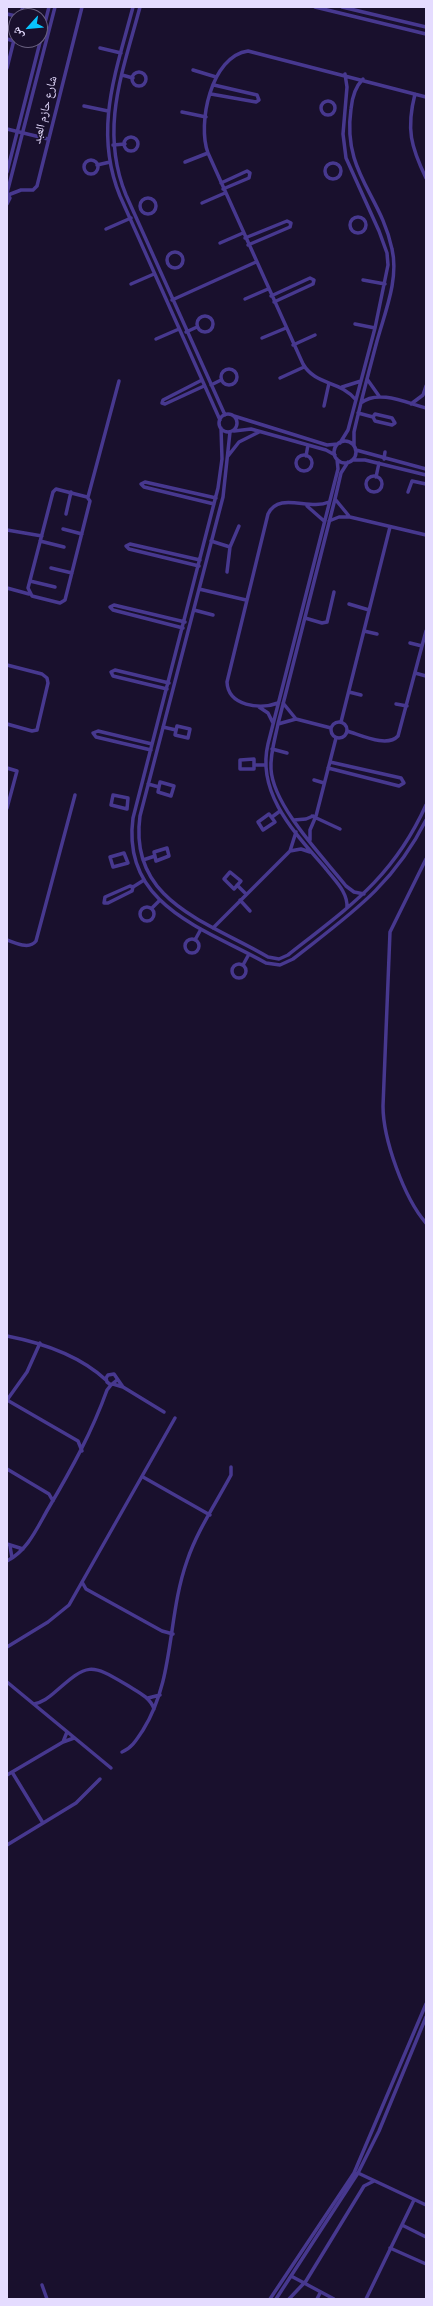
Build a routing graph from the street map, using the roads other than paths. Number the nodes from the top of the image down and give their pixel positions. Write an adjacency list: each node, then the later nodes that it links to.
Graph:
1 (49, 7): 33 (street)
2 (55, 7): 34 (street)
3 (81, 7): 35 (street, شارع حازم العبد)
4 (134, 7): 9 (street)
5 (140, 7): 10 (street)
6 (315, 7): 11 (street)
7 (342, 7): 8 (street)
8 (426, 27)
9 (128, 29): 10 (street); 14 (street)
10 (134, 31): 18 (street)
11 (426, 34)
12 (12, 48): 15 (street)
13 (100, 48): 14 (street)
14 (121, 53): 28 (street)
15 (7, 68)
16 (193, 70): 19 (street)
17 (345, 74): 19 (street); 21 (street); 29 (street)
18 (122, 75): 20 (street); 37 (street)
19 (216, 77): 22 (street)
20 (133, 78)
21 (363, 79): 24 (street); 50 (street)
22 (214, 85): 23 (street); 23 (street)
23 (211, 94): 31 (street)
24 (415, 94): 25 (street); 45 (street)
25 (426, 96)
26 (84, 106): 28 (street)
27 (335, 110): 27 (street); 29 (street)
28 (108, 111): 39 (street)
29 (344, 111): 42 (street)
30 (182, 112): 31 (street)
31 (206, 117): 38 (street)
32 (7, 129): 33 (street)
33 (17, 132): 34 (street); 44 (street)
34 (22, 133): 35 (street); 49 (street)
35 (48, 139): 49 (street, شارع حازم العبد)
36 (125, 144): 37 (street)
37 (113, 145): 55 (street)
38 (208, 153): 40 (street); 47 (street)
39 (110, 162): 41 (street); 56 (street)
40 (185, 162)
41 (97, 165)
42 (349, 166): 43 (street); 52 (street)
43 (340, 169): 43 (street)
44 (7, 172)
45 (425, 173): 46 (street)
46 (426, 178)
47 (221, 183): 48 (street); 48 (street)
48 (224, 191): 51 (street); 62 (street)
49 (7, 194): 53 (street)
50 (372, 200): 52 (street); 92 (street)
51 (202, 202)
52 (366, 203): 57 (street)
53 (7, 204)
54 (141, 210): 54 (street); 55 (street)
55 (134, 214): 56 (street); 68 (street)
56 (130, 218): 60 (street); 69 (street)
57 (373, 218): 58 (street); 73 (street)
58 (364, 222): 58 (street)
59 (276, 226): 61 (street); 61 (street); 63 (street)
60 (106, 229)
61 (278, 232): 65 (street)
62 (243, 233): 63 (street); 64 (street)
63 (246, 238): 65 (street)
64 (220, 243)
65 (248, 245): 66 (street)
66 (256, 262): 74 (street); 78 (street)
67 (168, 263): 67 (street); 68 (street)
68 (158, 268): 78 (street)
69 (154, 274): 72 (street); 84 (street)
70 (363, 280): 73 (street)
71 (298, 283): 75 (street); 75 (street); 76 (street)
72 (131, 284)
73 (385, 284): 83 (street)
74 (268, 289): 76 (street); 77 (street)
75 (301, 290): 79 (street)
76 (271, 296): 79 (street)
77 (245, 299)
78 (172, 300): 85 (street)
79 (274, 302): 82 (street)
80 (354, 324): 83 (street)
81 (197, 327): 81 (street); 85 (street)
82 (286, 328): 87 (street); 89 (street)
83 (375, 328): 96 (street)
84 (179, 329): 88 (street); 93 (street)
85 (186, 332): 98 (street)
86 (315, 335): 89 (street)
87 (262, 338)
88 (156, 339)
89 (293, 345): 90 (street)
90 (304, 367): 91 (street); 97 (street)
91 (280, 378)
92 (367, 379): 103 (street); 106 (street)
93 (202, 380): 99 (street); 102 (street)
94 (221, 380): 94 (street); 98 (street)
95 (119, 381): 141 (street)
96 (361, 381): 101 (street); 105 (street)
97 (329, 383): 101 (street); 108 (street)
98 (211, 385): 111 (street)
99 (204, 386): 104 (street); 114 (street)
100 (426, 386): 107 (street)
101 (342, 387): 105 (street)
102 (173, 395): 104 (street); 104 (street)
103 (379, 396): 106 (street); 107 (street)
104 (175, 399)
105 (356, 400): 116 (street)
106 (361, 403): 110 (street)
107 (411, 404): 109 (street)
108 (324, 406)
109 (426, 408)
110 (358, 413): 113 (street); 119 (street)
111 (225, 415): 112 (street); 114 (street)
112 (234, 416): 117 (street); 120 (street)
113 (373, 417): 113 (street)
114 (220, 420): 115 (street)
115 (221, 428): 117 (street); 142 (street)
116 (348, 430): 119 (street); 120 (street)
117 (232, 431): 118 (street); 126 (street)
118 (260, 432): 121 (street); 126 (street)
119 (354, 432): 122 (street)
120 (339, 444): 122 (street); 127 (street)
121 (308, 445): 125 (street); 127 (street)
122 (354, 445): 123 (street)
123 (356, 450): 128 (street); 129 (street)
124 (385, 452): 128 (street)
125 (306, 456): 125 (street)
126 (227, 457): 148 (street)
127 (336, 457): 129 (street); 132 (street)
128 (384, 459): 131 (street)
129 (350, 461): 130 (street); 133 (street)
130 (379, 463): 134 (street); 135 (street)
131 (426, 469)
132 (336, 474): 133 (street); 144 (street)
133 (341, 475): 143 (street)
134 (426, 475)
135 (376, 477): 135 (street)
136 (426, 484): 140 (street)
137 (160, 485): 138 (street); 138 (street); 142 (street)
138 (159, 491): 145 (street)
139 (72, 492): 141 (street); 149 (street); 159 (street)
140 (408, 492)
141 (88, 497): 157 (street)
142 (216, 498): 145 (street)
143 (334, 499): 150 (street); 152 (street)
144 (329, 502): 146 (street); 151 (street)
145 (214, 504): 147 (street)
146 (306, 505): 151 (street); 177 (street)
147 (213, 510): 148 (street); 166 (street)
148 (219, 512): 161 (street)
149 (66, 514)
150 (350, 517): 152 (street); 154 (street)
151 (324, 521): 200 (street)
152 (329, 521): 184 (street)
153 (239, 526): 162 (street)
154 (390, 527): 158 (street); 181 (street)
155 (63, 529): 157 (street)
156 (7, 530): 159 (street)
157 (82, 534): 170 (street)
158 (426, 535)
159 (42, 536): 160 (street)
160 (40, 541): 163 (street); 171 (street)
161 (211, 542): 162 (street); 174 (street)
162 (230, 546): 169 (street)
163 (64, 547)
164 (146, 547): 165 (street); 165 (street); 166 (street)
165 (145, 553): 167 (street)
166 (200, 560): 167 (street)
167 (199, 566): 185 (street)
168 (51, 568): 170 (street)
169 (228, 572)
170 (72, 573): 176 (street)
171 (30, 581): 172 (street); 176 (street)
172 (55, 587)
173 (7, 588): 176 (street)
174 (199, 589): 177 (street); 180 (street)
175 (334, 592): 184 (street)
176 (29, 594)
177 (246, 600): 208 (street)
178 (349, 604): 181 (street)
179 (133, 609): 182 (street); 182 (street); 185 (street)
180 (194, 610): 183 (street); 193 (street)
181 (370, 610): 187 (street)
182 (131, 615): 186 (street)
183 (213, 615)
184 (305, 618): 201 (street)
185 (185, 622): 186 (street)
186 (183, 628): 192 (street)
187 (364, 631): 189 (street); 203 (street)
188 (426, 631): 191 (street)
189 (377, 634)
190 (410, 643): 191 (street)
191 (424, 644): 195 (street)
192 (178, 648): 193 (street); 199 (street)
193 (184, 649): 215 (street)
194 (7, 665): 213 (street)
195 (415, 673): 197 (street); 209 (street)
196 (134, 675): 198 (street); 198 (street); 199 (street)
197 (426, 676)
198 (132, 680): 202 (street)
199 (169, 683): 202 (street)
200 (282, 687): 201 (street); 205 (street)
201 (287, 688): 206 (street)
202 (167, 689): 222 (street)
203 (349, 692): 204 (street); 211 (street)
204 (361, 695)
205 (278, 703): 208 (street); 212 (street)
206 (283, 703): 210 (street); 214 (street)
207 (396, 704): 209 (street)
208 (258, 706): 212 (street)
209 (407, 706): 218 (street)
210 (296, 719): 214 (street); 216 (street)
211 (341, 722): 216 (street); 218 (street)
212 (273, 723): 228 (street)
213 (7, 724)
214 (278, 724): 223 (street)
215 (163, 727): 217 (street); 232 (street)
216 (331, 728): 220 (street)
217 (176, 730): 217 (street)
218 (347, 731): 220 (street)
219 (119, 736): 221 (street); 221 (street); 222 (street)
220 (336, 738): 226 (street)
221 (118, 742): 224 (street)
222 (152, 744): 224 (street)
223 (272, 749): 225 (street); 243 (street)
224 (151, 750): 238 (street)
225 (287, 753)
226 (330, 762): 230 (street); 230 (street)
227 (254, 765): 227 (street); 228 (street)
228 (265, 765): 240 (street)
229 (7, 768): 239 (street)
230 (328, 768): 233 (street)
231 (314, 780): 233 (street)
232 (148, 784): 234 (street); 254 (street)
233 (324, 784): 241 (street)
234 (159, 787): 234 (street)
235 (75, 795): 271 (street)
236 (128, 804): 236 (street); 238 (street)
237 (426, 805): 263 (street)
238 (136, 806): 251 (street)
239 (7, 808)
240 (280, 811): 242 (street); 246 (street)
241 (314, 817): 243 (street); 245 (street); 247 (street)
242 (272, 818): 242 (street)
243 (294, 820): 247 (street)
244 (426, 820): 273 (street)
245 (340, 830)
246 (296, 832): 248 (street); 249 (street)
247 (310, 841): 259 (street)
248 (290, 852): 249 (street); 262 (street)
249 (311, 852): 261 (street)
250 (155, 856): 250 (street); 254 (street)
251 (135, 857): 252 (street); 255 (street)
252 (127, 858): 252 (street)
253 (426, 859): 275 (street)
254 (143, 860): 256 (street)
255 (144, 880): 257 (street); 260 (street)
256 (153, 881): 257 (street); 269 (street)
257 (147, 884): 264 (street)
258 (237, 885): 258 (street); 262 (street)
259 (346, 886): 261 (street); 263 (street)
260 (132, 887): 260 (street)
261 (342, 889): 267 (street)
262 (246, 894): 265 (street)
263 (364, 894): 267 (street)
264 (159, 900): 266 (street); 270 (street)
265 (240, 900): 268 (street); 269 (street)
266 (152, 908): 266 (street)
267 (347, 908): 269 (street)
268 (250, 911)
269 (213, 928)
270 (201, 929): 272 (street); 273 (street)
271 (7, 940)
272 (195, 940): 272 (street)
273 (249, 954): 274 (street)
274 (243, 965): 274 (street)
275 (426, 1223)
276 (7, 1336): 277 (street)
277 (40, 1343): 278 (street); 285 (street)
278 (99, 1373): 279 (street); 281 (street)
279 (110, 1374): 280 (street); 281 (street)
280 (117, 1380): 282 (street); 283 (street)
281 (106, 1381): 282 (street); 284 (street)
282 (112, 1384): 283 (street); 284 (street)
283 (123, 1387): 286 (street)
284 (107, 1390): 288 (street)
285 (7, 1400): 289 (street)
286 (164, 1412)
287 (175, 1418): 293 (street)
288 (88, 1438): 289 (street); 290 (street)
289 (78, 1441): 290 (street)
290 (82, 1451): 294 (street)
291 (231, 1467): 297 (street)
292 (7, 1469): 295 (street)
293 (142, 1476): 297 (street); 302 (street)
294 (58, 1493): 295 (street); 296 (street)
295 (49, 1494): 296 (street)
296 (53, 1501): 299 (street)
297 (210, 1515): 305 (street)
298 (9, 1545): 299 (street); 300 (street)
299 (23, 1549): 300 (street)
300 (12, 1558): 301 (street)
301 (7, 1561)
302 (82, 1582): 303 (street); 304 (street)
303 (86, 1589): 304 (street); 305 (street)
304 (78, 1590): 306 (street)
305 (172, 1634): 308 (street)
306 (7, 1647)
307 (7, 1682): 311 (street)
308 (160, 1695): 309 (street); 312 (street)
309 (148, 1698): 310 (street); 312 (street)
310 (45, 1701): 311 (street); 313 (street)
311 (34, 1704): 313 (street)
312 (154, 1710): 317 (street)
313 (43, 1711): 314 (street)
314 (67, 1732): 315 (street); 316 (street)
315 (74, 1738): 316 (street); 318 (street)
316 (63, 1742): 319 (street)
317 (122, 1752)
318 (111, 1768)
319 (12, 1772): 320 (street); 322 (street)
320 (7, 1775)
321 (100, 1779): 322 (street)
322 (43, 1823): 323 (street)
323 (7, 1845)
324 (426, 2004): 334 (street)
325 (426, 2017): 326 (street)
326 (358, 2174): 327 (street); 335 (street)
327 (374, 2181): 328 (street); 336 (street)
328 (414, 2200): 329 (street); 330 (street)
329 (426, 2205)
330 (402, 2225): 331 (street); 332 (street)
331 (426, 2237)
332 (390, 2248): 333 (street); 345 (street)
333 (426, 2264)
334 (289, 2273): 335 (street); 340 (street)
335 (293, 2276): 336 (street); 341 (street)
336 (304, 2284): 338 (street); 342 (street)
337 (42, 2285): 339 (street)
338 (320, 2292): 343 (street); 344 (street)
339 (47, 2299)
340 (270, 2299)
341 (276, 2299)
342 (289, 2299)
343 (317, 2299)
344 (334, 2299)
345 (366, 2299)

